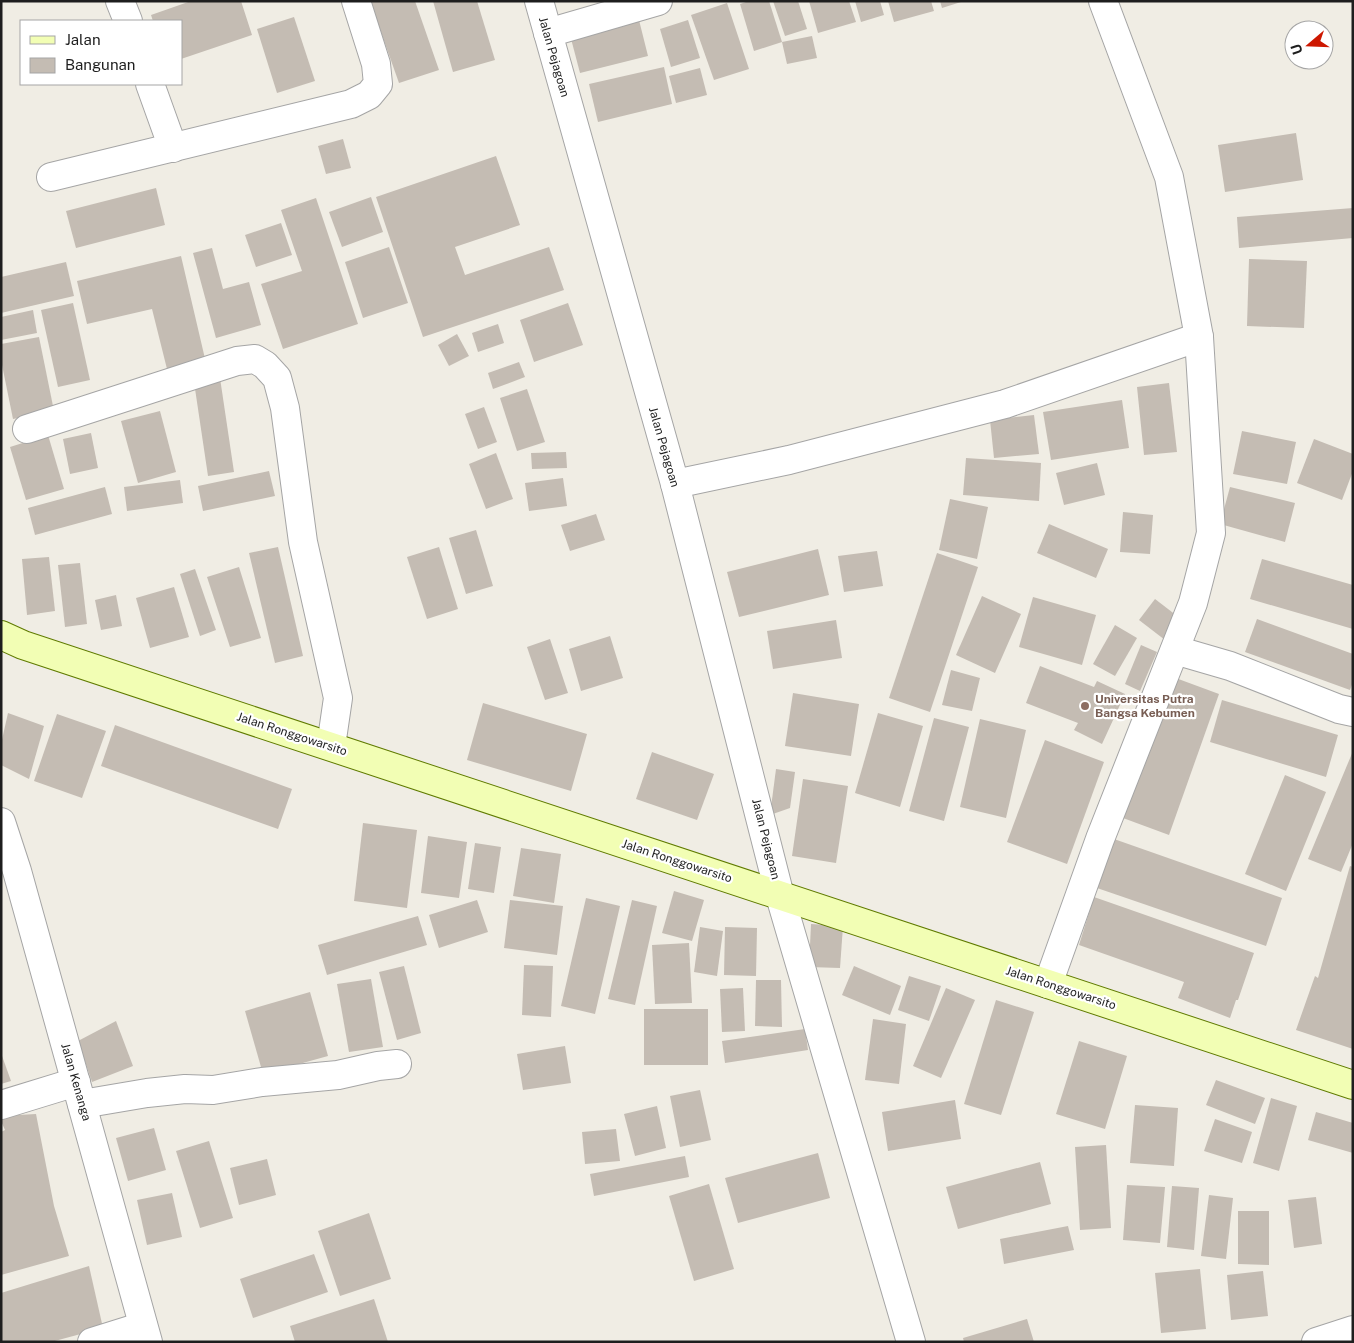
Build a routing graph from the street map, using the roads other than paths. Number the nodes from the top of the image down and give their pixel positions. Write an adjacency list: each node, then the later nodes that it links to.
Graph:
1 (120, 1): 6 (street)
2 (356, 1): 9 (street)
3 (539, 1): 7 (street, Jalan Pejagoan)
4 (658, 1): 7 (street)
5 (1103, 1): 11 (street)
6 (128, 20)
7 (548, 34): 13 (street, Jalan Pejagoan)
8 (150, 85): 9 (street)
9 (174, 148): 10 (street)
10 (51, 177)
11 (1199, 337): 13 (street); 15 (street)
12 (27, 429): 17 (street)
13 (675, 484): 19 (street, Jalan Pejagoan)
14 (1, 636): 17 (main road, Jalan Ronggowarsito)
15 (1175, 650): 16 (street); 20 (street)
16 (1353, 712)
17 (331, 746): 19 (main road, Jalan Ronggowarsito)
18 (1, 822): 23 (street, Jalan Kenanga)
19 (780, 896): 20 (main road, Jalan Ronggowarsito); 28 (street, Jalan Pejagoan)
20 (1048, 984): 22 (main road, Jalan Ronggowarsito)
21 (397, 1064): 23 (street)
22 (1353, 1085)
23 (79, 1093): 24 (street); 26 (street, Jalan Kenanga)
24 (1, 1106)
25 (1353, 1330): 29 (street)
26 (146, 1334): 27 (street)
27 (92, 1342)
28 (911, 1342)
29 (1316, 1342)

